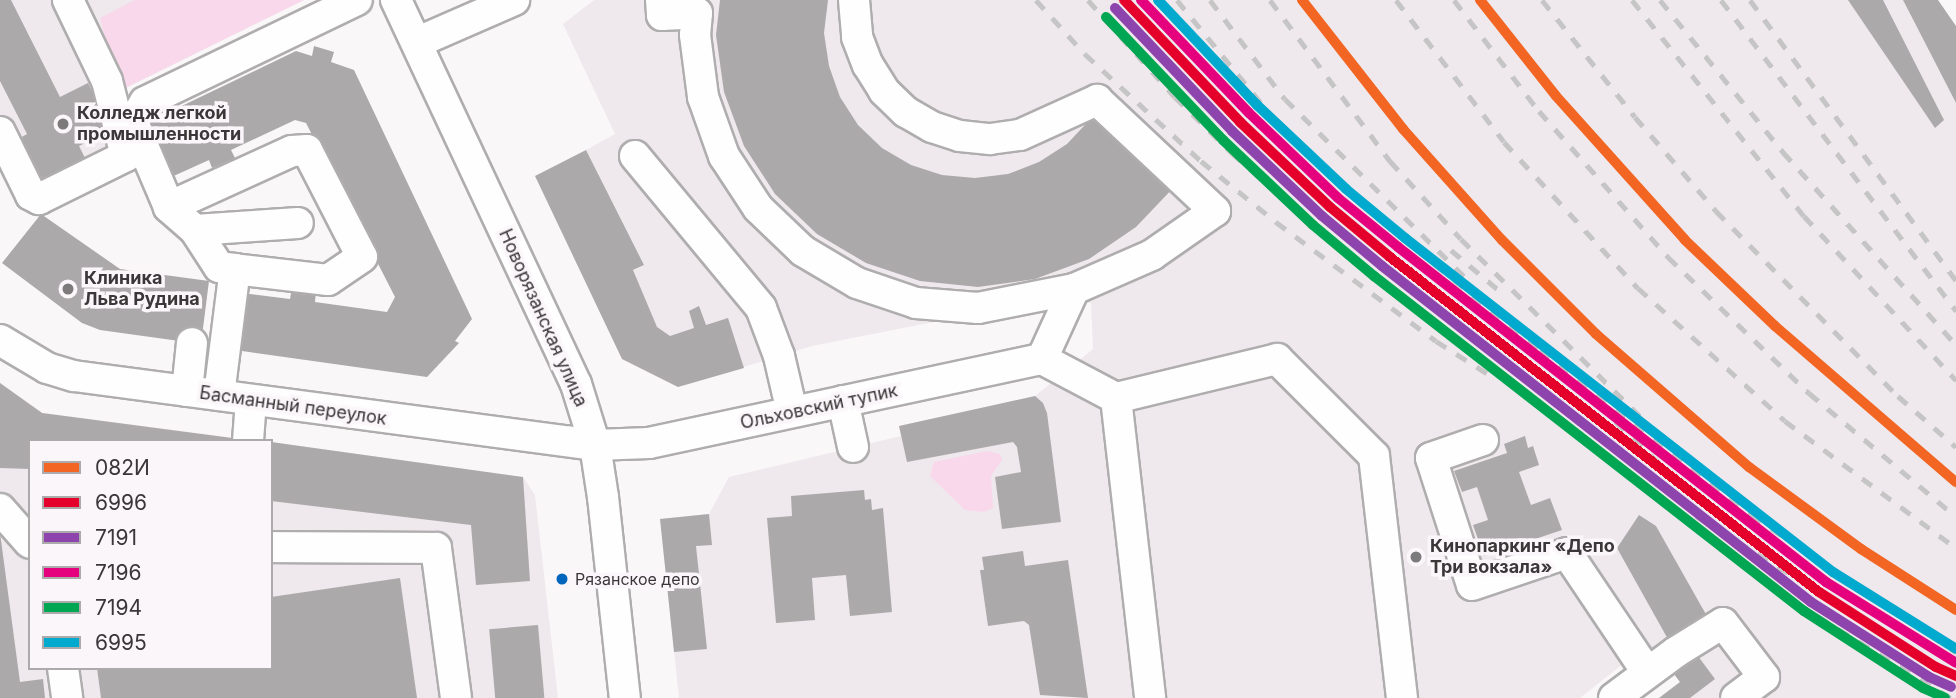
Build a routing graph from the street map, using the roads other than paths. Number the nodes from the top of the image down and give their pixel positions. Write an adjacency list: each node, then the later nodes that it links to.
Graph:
1 (68, 0): 8 (street)
2 (357, 0): 10 (street)
3 (396, 0): 7 (street, Новорязанская улица)
4 (514, 0): 7 (street)
5 (660, 0): 14 (street)
6 (854, 0): 14 (street)
7 (418, 42): 26 (street, Новорязанская улица)
8 (0, 132)
9 (635, 156): 23 (street)
10 (169, 206): 12 (street); 13 (street)
11 (298, 223): 12 (street)
12 (195, 230): 13 (street)
13 (235, 269): 19 (street)
14 (1074, 289): 17 (street)
15 (0, 340): 18 (street, Басманный переулок)
16 (192, 343): 18 (street)
17 (1042, 359): 20 (street); 22 (street, Ольховский тупик)
18 (187, 391): 19 (street, Басманный переулок)
19 (219, 396): 21 (street, Басманный переулок)
20 (1116, 398): 36 (street); 37 (street)
21 (251, 400): 24 (street); 26 (street, Басманный переулок)
22 (843, 401): 23 (street, Ольховский тупик); 27 (street)
23 (792, 412): 26 (street, Ольховский тупик)
24 (247, 439)
25 (1483, 440): 32 (street)
26 (595, 445): 35 (street, Новорязанская улица)
27 (853, 447)
28 (0, 509): 29 (street)
29 (28, 541)
30 (273, 547): 34 (street)
31 (63, 670): 33 (street)
32 (1647, 672): 38 (street); 39 (street)
33 (66, 698)
34 (456, 698)
35 (625, 698)
36 (1150, 698)
37 (1402, 698)
38 (1614, 698)
39 (1736, 698)

